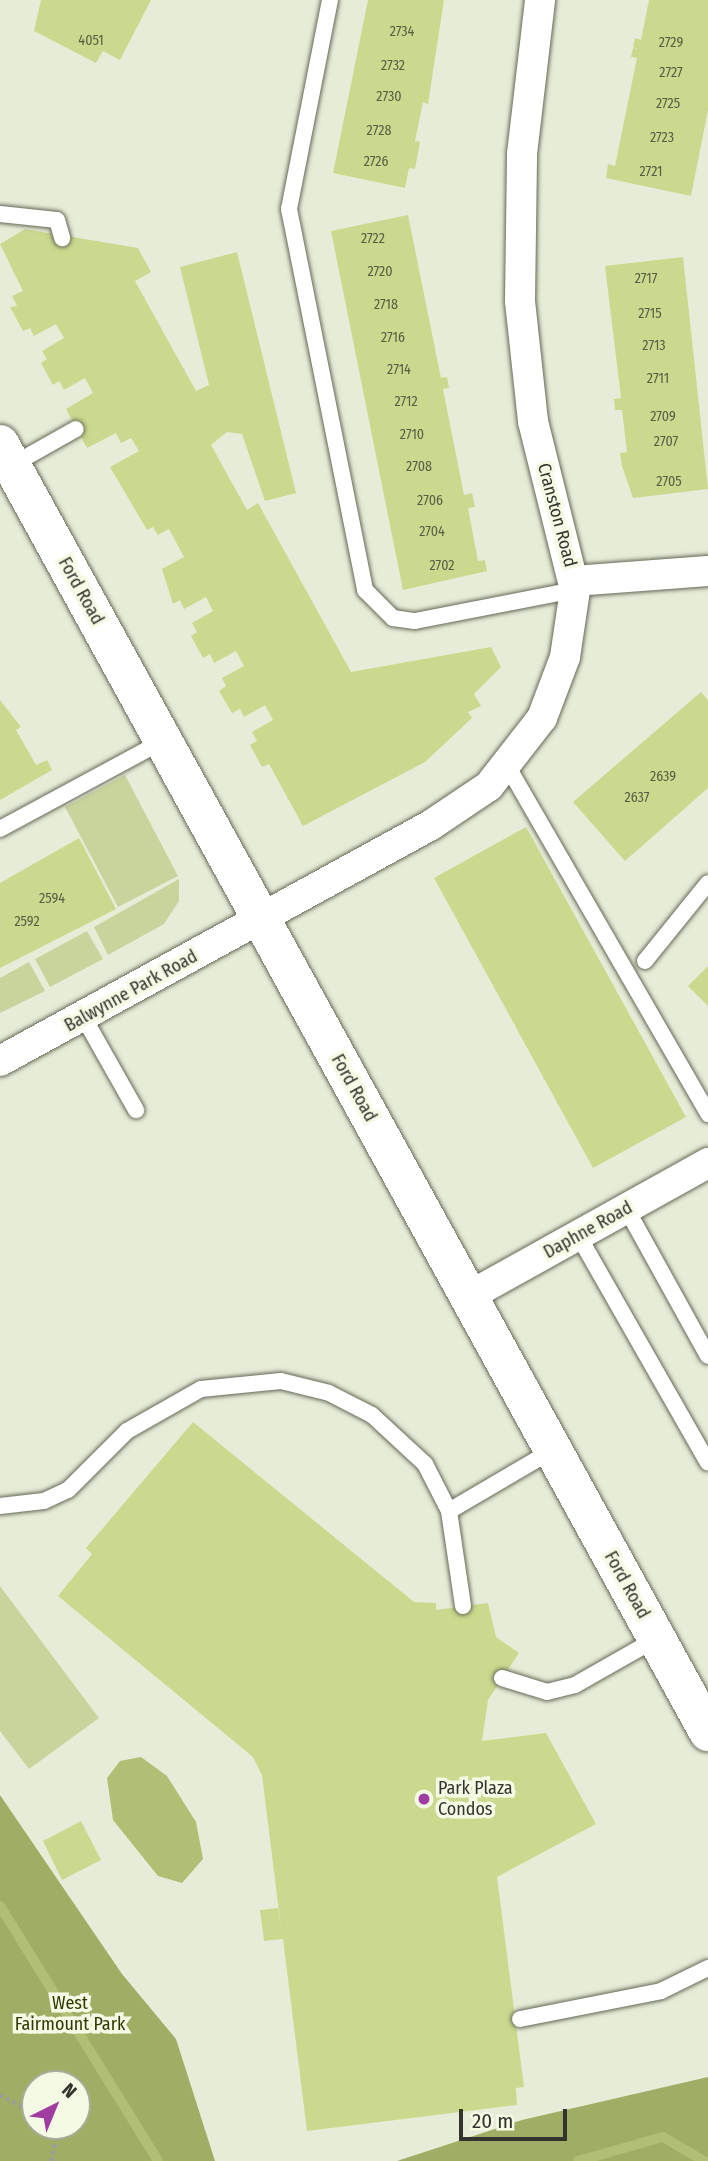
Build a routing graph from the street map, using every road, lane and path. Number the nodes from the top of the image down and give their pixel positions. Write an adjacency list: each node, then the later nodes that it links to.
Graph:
1 (330, 0): 8 (lane)
2 (540, 0): 8 (street, Cranston Road)
3 (0, 214): 4 (lane)
4 (62, 238)
5 (76, 429): 6 (lane)
6 (6, 454): 9 (main road, Ford Road)
7 (708, 571): 8 (street)
8 (575, 586): 10 (street, Cranston Road)
9 (163, 741): 11 (lane); 13 (main road, Ford Road)
10 (508, 767): 13 (street, Cranston Road); 18 (lane)
11 (0, 829)
12 (708, 883): 14 (lane)
13 (261, 918): 15 (street, Balwynne Park Road); 22 (main road, Ford Road)
14 (645, 961)
15 (84, 1018): 16 (street, Balwynne Park Road); 17 (lane)
16 (0, 1061)
17 (135, 1110)
18 (708, 1115)
19 (708, 1163): 20 (street, Daphne Road)
20 (626, 1208): 21 (street, Daphne Road); 23 (lane)
21 (578, 1235): 22 (street, Daphne Road); 25 (lane)
22 (469, 1296): 24 (main road, Ford Road)
23 (708, 1356)
24 (553, 1450): 27 (lane); 29 (main road, Ford Road)
25 (708, 1463)
26 (0, 1506): 27 (lane)
27 (449, 1511): 28 (lane)
28 (463, 1606)
29 (656, 1639): 30 (lane); 31 (main road, Ford Road)
30 (502, 1678)
31 (708, 1732)
32 (708, 1968): 33 (lane)
33 (520, 2019)
34 (0, 2095): 35 (path)
35 (21, 2105)
36 (55, 2140): 37 (path)
37 (51, 2161)

